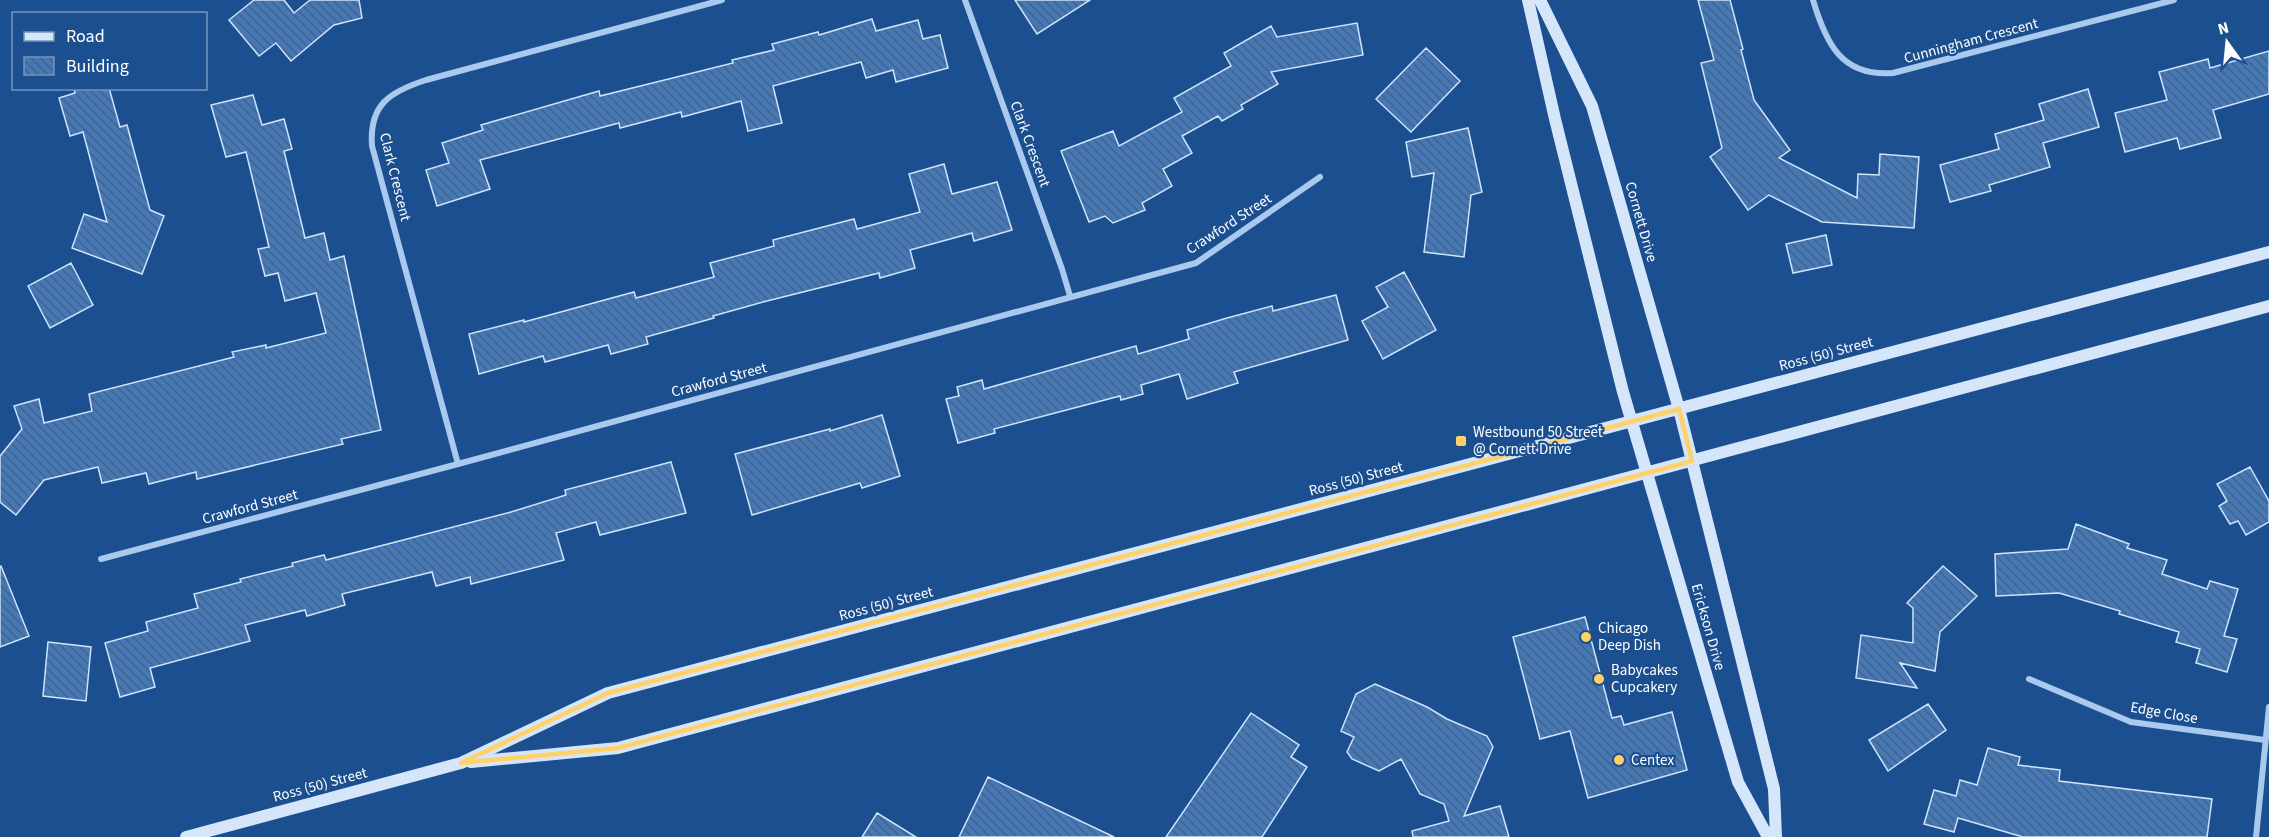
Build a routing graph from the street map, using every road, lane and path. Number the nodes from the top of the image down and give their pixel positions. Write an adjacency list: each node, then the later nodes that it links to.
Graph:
1 (722, 0): 14 (street, Clark Crescent)
2 (964, 0): 9 (street, Clark Crescent)
3 (1528, 0): 12 (main road)
4 (1540, 0): 11 (main road, Cornett Drive)
5 (1813, 0): 6 (street, Cunningham Crescent)
6 (2174, 0)
7 (1320, 177): 9 (street, Crawford Street)
8 (2269, 252): 11 (main road, Ross (50) Street)
9 (1070, 296): 14 (street, Crawford Street)
10 (2269, 306): 13 (main road, Ross (50) Street)
11 (1679, 409): 12 (main road, Ross (50) Street); 13 (main road, Cornett Drive)
12 (1632, 421): 15 (main road, Erickson Drive); 20 (main road, Ross (50) Street)
13 (1692, 461): 15 (main road, Ross (50) Street); 23 (main road, Erickson Drive)
14 (458, 464): 16 (street, Crawford Street)
15 (1647, 473): 20 (main road, Ross (50) Street); 22 (main road, Erickson Drive)
16 (101, 559)
17 (2029, 679): 19 (street, Edge Close)
18 (2269, 706): 19 (street)
19 (2265, 740): 24 (street)
20 (461, 763): 21 (main road, Ross (50) Street)
21 (186, 837)
22 (1768, 837)
23 (1776, 837)
24 (2256, 837)

